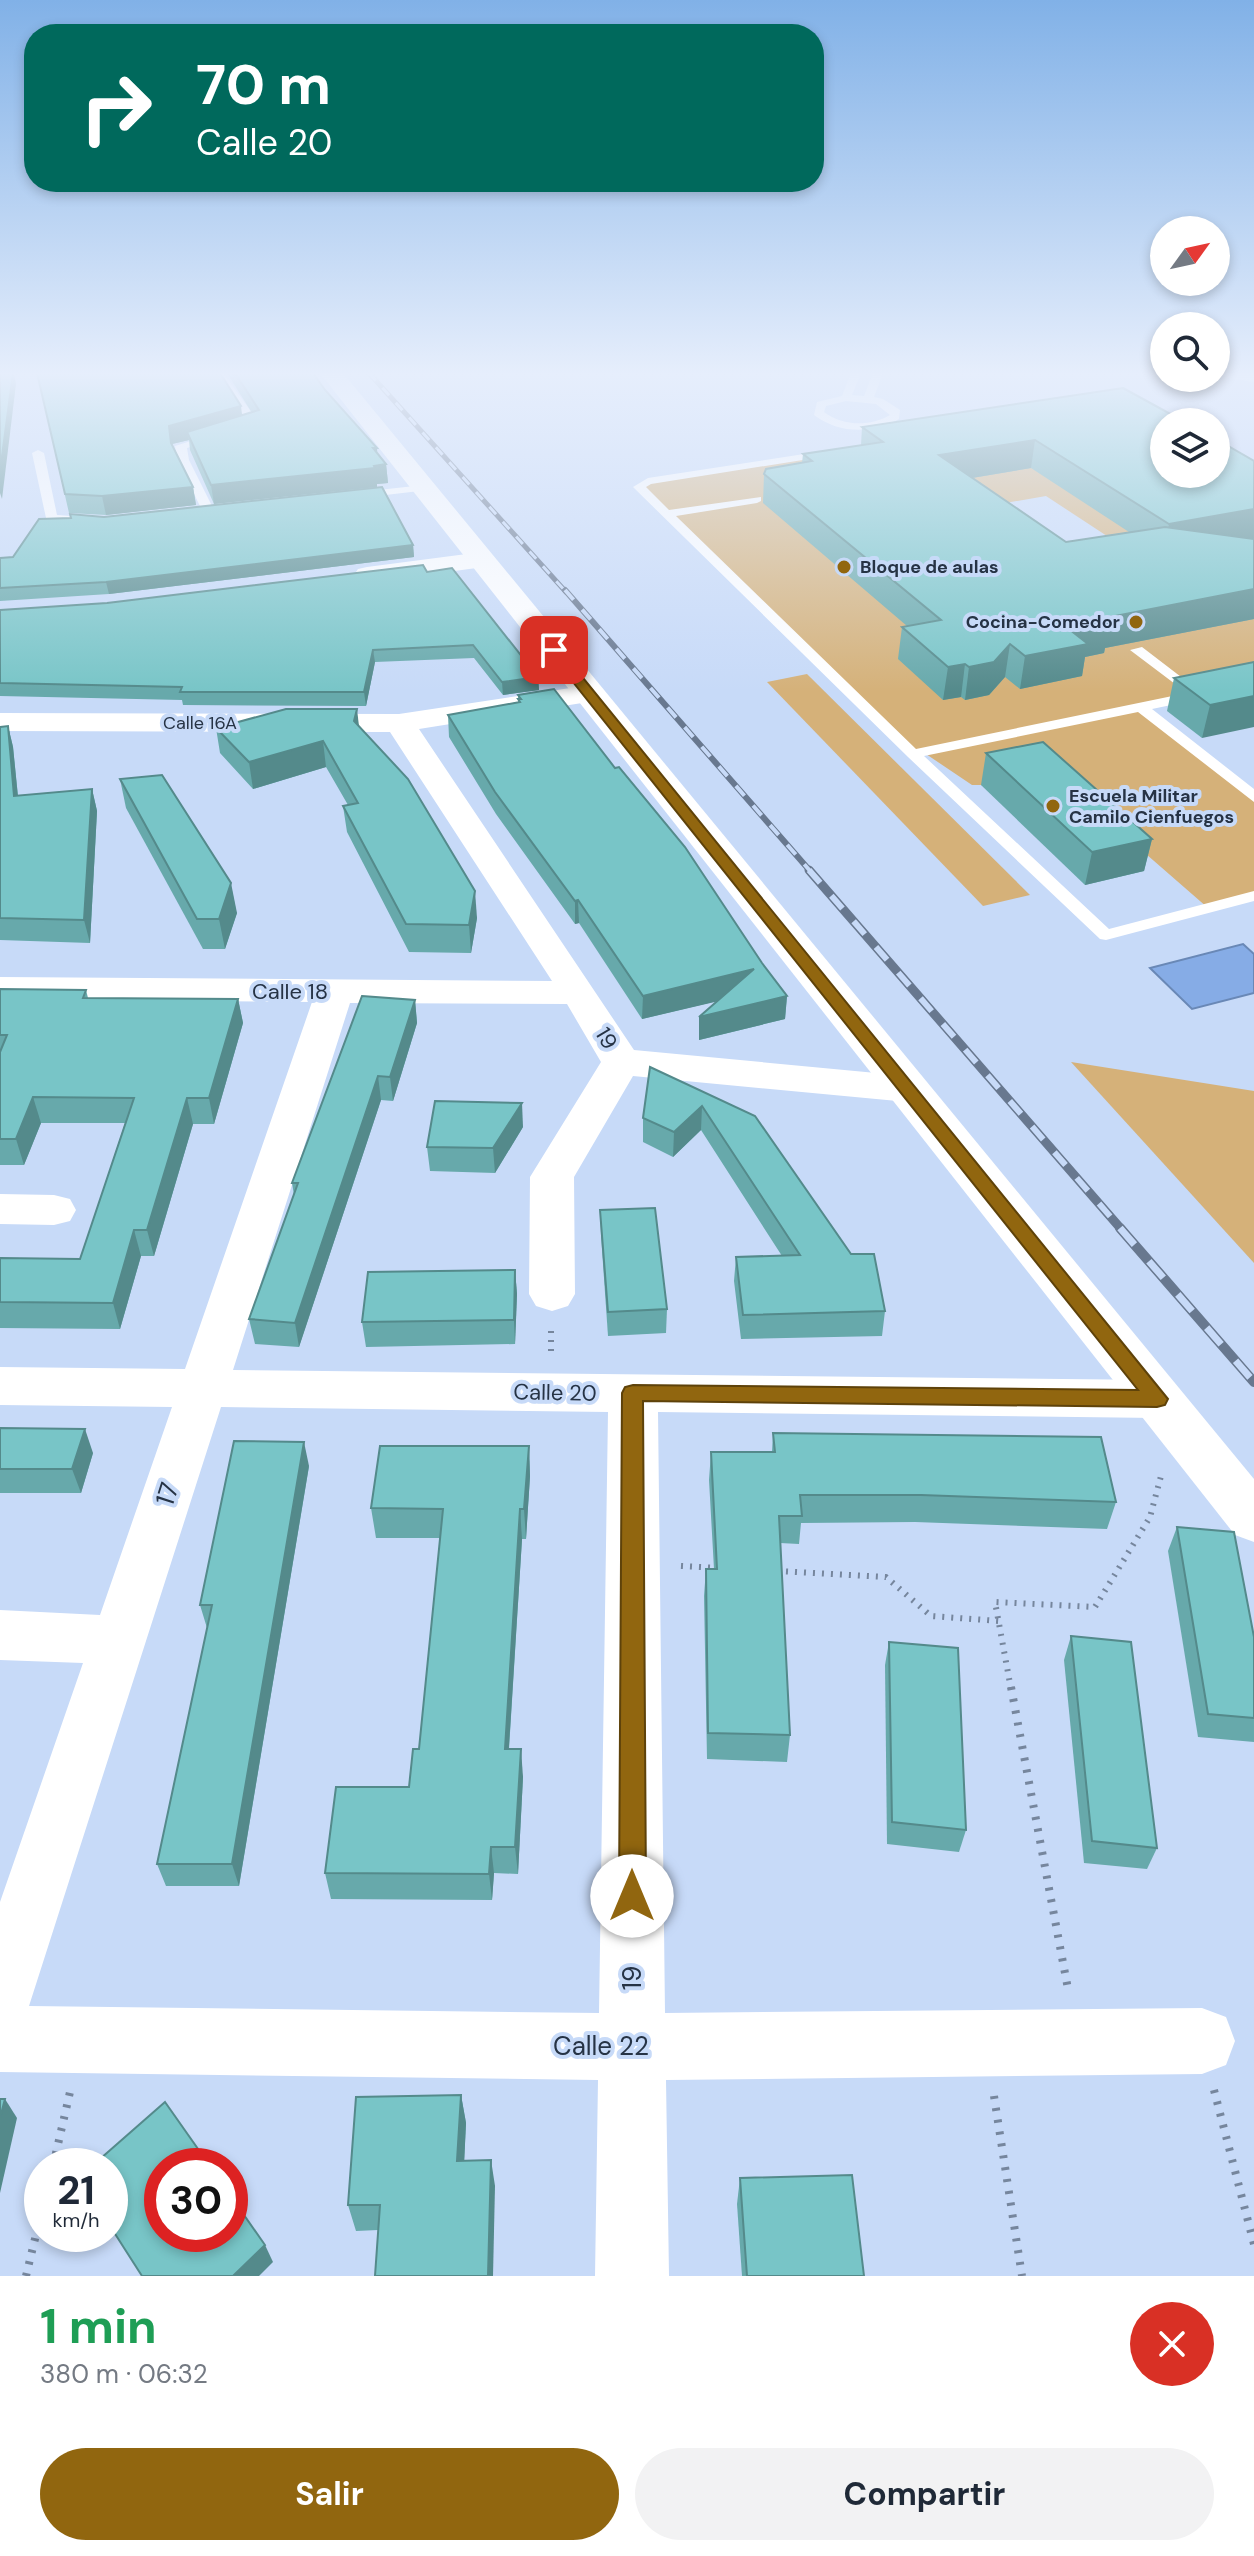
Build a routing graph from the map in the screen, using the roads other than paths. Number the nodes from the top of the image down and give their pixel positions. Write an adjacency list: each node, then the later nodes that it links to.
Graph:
1 (44, 479): 14 (lane)
2 (193, 479): 11 (lane)
3 (417, 479): 5 (street)
4 (656, 479): 13 (lane)
5 (424, 488): 7 (lane); 15 (street)
6 (705, 490): 9 (lane)
7 (347, 496)
8 (757, 499): 9 (lane)
9 (721, 505): 13 (lane)
10 (224, 509): 11 (lane)
11 (208, 510): 12 (lane)
12 (194, 512)
13 (667, 514): 22 (lane)
14 (93, 521)
15 (482, 560): 16 (street); 18 (street)
16 (344, 578)
17 (1137, 650): 19 (lane)
18 (590, 694): 21 (street, Calle 16A); 29 (street)
19 (1140, 707): 22 (lane); 23 (lane)
20 (0, 722): 21 (street, Calle 16A)
21 (399, 723): 27 (street, 19)
22 (913, 754): 24 (lane)
23 (1254, 797)
24 (1254, 896)
25 (0, 988): 26 (street, Calle 18)
26 (335, 991): 27 (street, Calle 18); 34 (street, 17)
27 (579, 993): 28 (street, 19)
28 (621, 1062): 29 (street); 32 (street, 19)
29 (908, 1089): 36 (street)
30 (0, 1209): 31 (street)
31 (54, 1210)
32 (552, 1294)
33 (0, 1386): 34 (street, Calle 20)
34 (202, 1389): 35 (street, Calle 20); 39 (street, 17)
35 (633, 1393): 36 (street, Calle 20); 43 (street, 19)
36 (1166, 1410): 37 (street)
37 (1254, 1519)
38 (0, 1635): 39 (street)
39 (118, 1640): 40 (street, 17)
40 (0, 1996)
41 (0, 2039): 43 (street, Calle 22)
42 (1202, 2041): 43 (street, Calle 22)
43 (632, 2047): 44 (street, 19)
44 (632, 2276)

